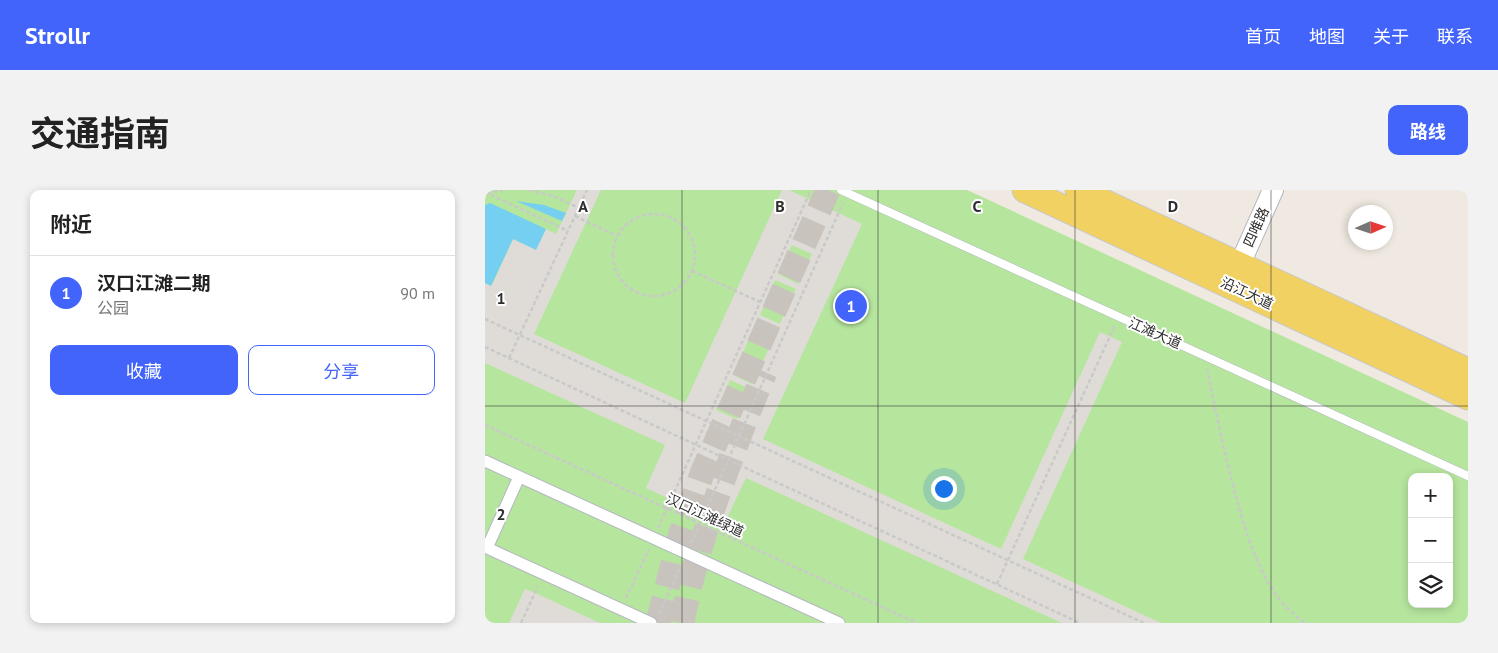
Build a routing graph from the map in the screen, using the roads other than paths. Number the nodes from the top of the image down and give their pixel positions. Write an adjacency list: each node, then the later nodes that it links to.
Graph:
1 (1025, 190): 7 (main road, 沿江大道)
2 (1078, 190): 5 (main road, 沿江大道)
3 (1273, 190): 5 (street, 四唯路)
4 (844, 192): 9 (lane, 江滩大道)
5 (1240, 264): 6 (main road, 沿江大道)
6 (1468, 371)
7 (1468, 397)
8 (485, 461): 10 (street)
9 (1468, 476)
10 (519, 477): 11 (street); 12 (street)
11 (486, 547): 13 (street)
12 (827, 620): 14 (street)
13 (651, 623)
14 (839, 623)

